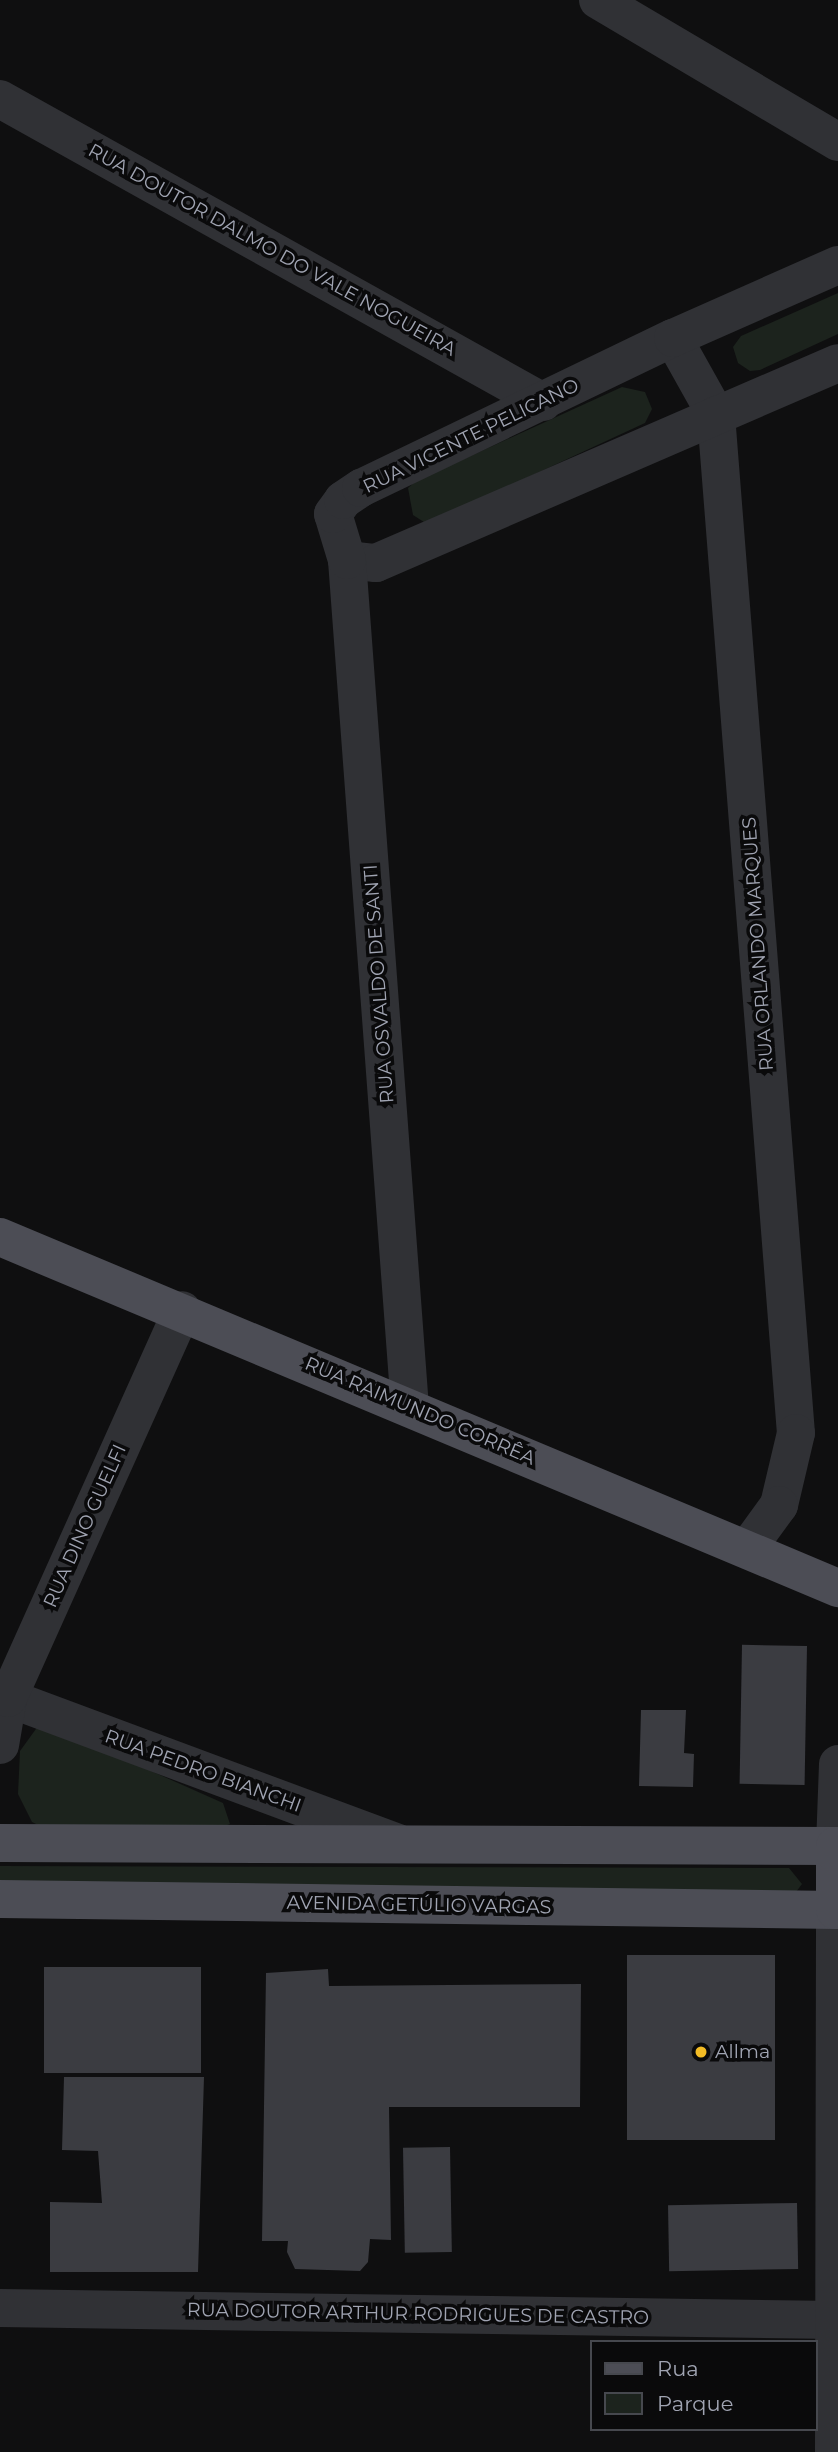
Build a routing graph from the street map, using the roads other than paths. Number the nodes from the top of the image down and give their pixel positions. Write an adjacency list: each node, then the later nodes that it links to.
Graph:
1 (622, 6): 3 (street)
2 (0, 99): 7 (street, RUA DOUTOR DALMO DO VALE NOGUEIRA)
3 (838, 142)
4 (838, 265): 5 (street, RUA VICENTE PELICANO)
5 (673, 338): 7 (street, RUA VICENTE PELICANO); 8 (street, RUA ORLANDO MARQUES)
6 (838, 363): 8 (street)
7 (543, 402): 9 (street, RUA VICENTE PELICANO)
8 (716, 415): 9 (street); 13 (street, RUA ORLANDO MARQUES)
9 (347, 560): 12 (street, RUA OSVALDO DE SANTI)
10 (0, 1237): 11 (main road, RUA RAIMUNDO CORRÊA)
11 (182, 1311): 12 (main road, RUA RAIMUNDO CORRÊA); 15 (street, RUA DINO GUELFI)
12 (410, 1408): 13 (main road, RUA RAIMUNDO CORRÊA)
13 (747, 1549): 14 (main road, RUA RAIMUNDO CORRÊA)
14 (838, 1588)
15 (4, 1696): 16 (street, RUA DINO GUELFI); 20 (street, RUA PEDRO BIANCHI)
16 (0, 1745)
17 (838, 1764): 19 (street)
18 (0, 1843): 20 (main road)
19 (837, 1846): 20 (main road); 22 (main road)
20 (407, 1847)
21 (0, 1899): 22 (main road, AVENIDA GETÚLIO VARGAS)
22 (837, 1910): 24 (street)
23 (0, 2308): 24 (street, RUA DOUTOR ARTHUR RODRIGUES DE CASTRO)
24 (836, 2320): 25 (street)
25 (834, 2452)

